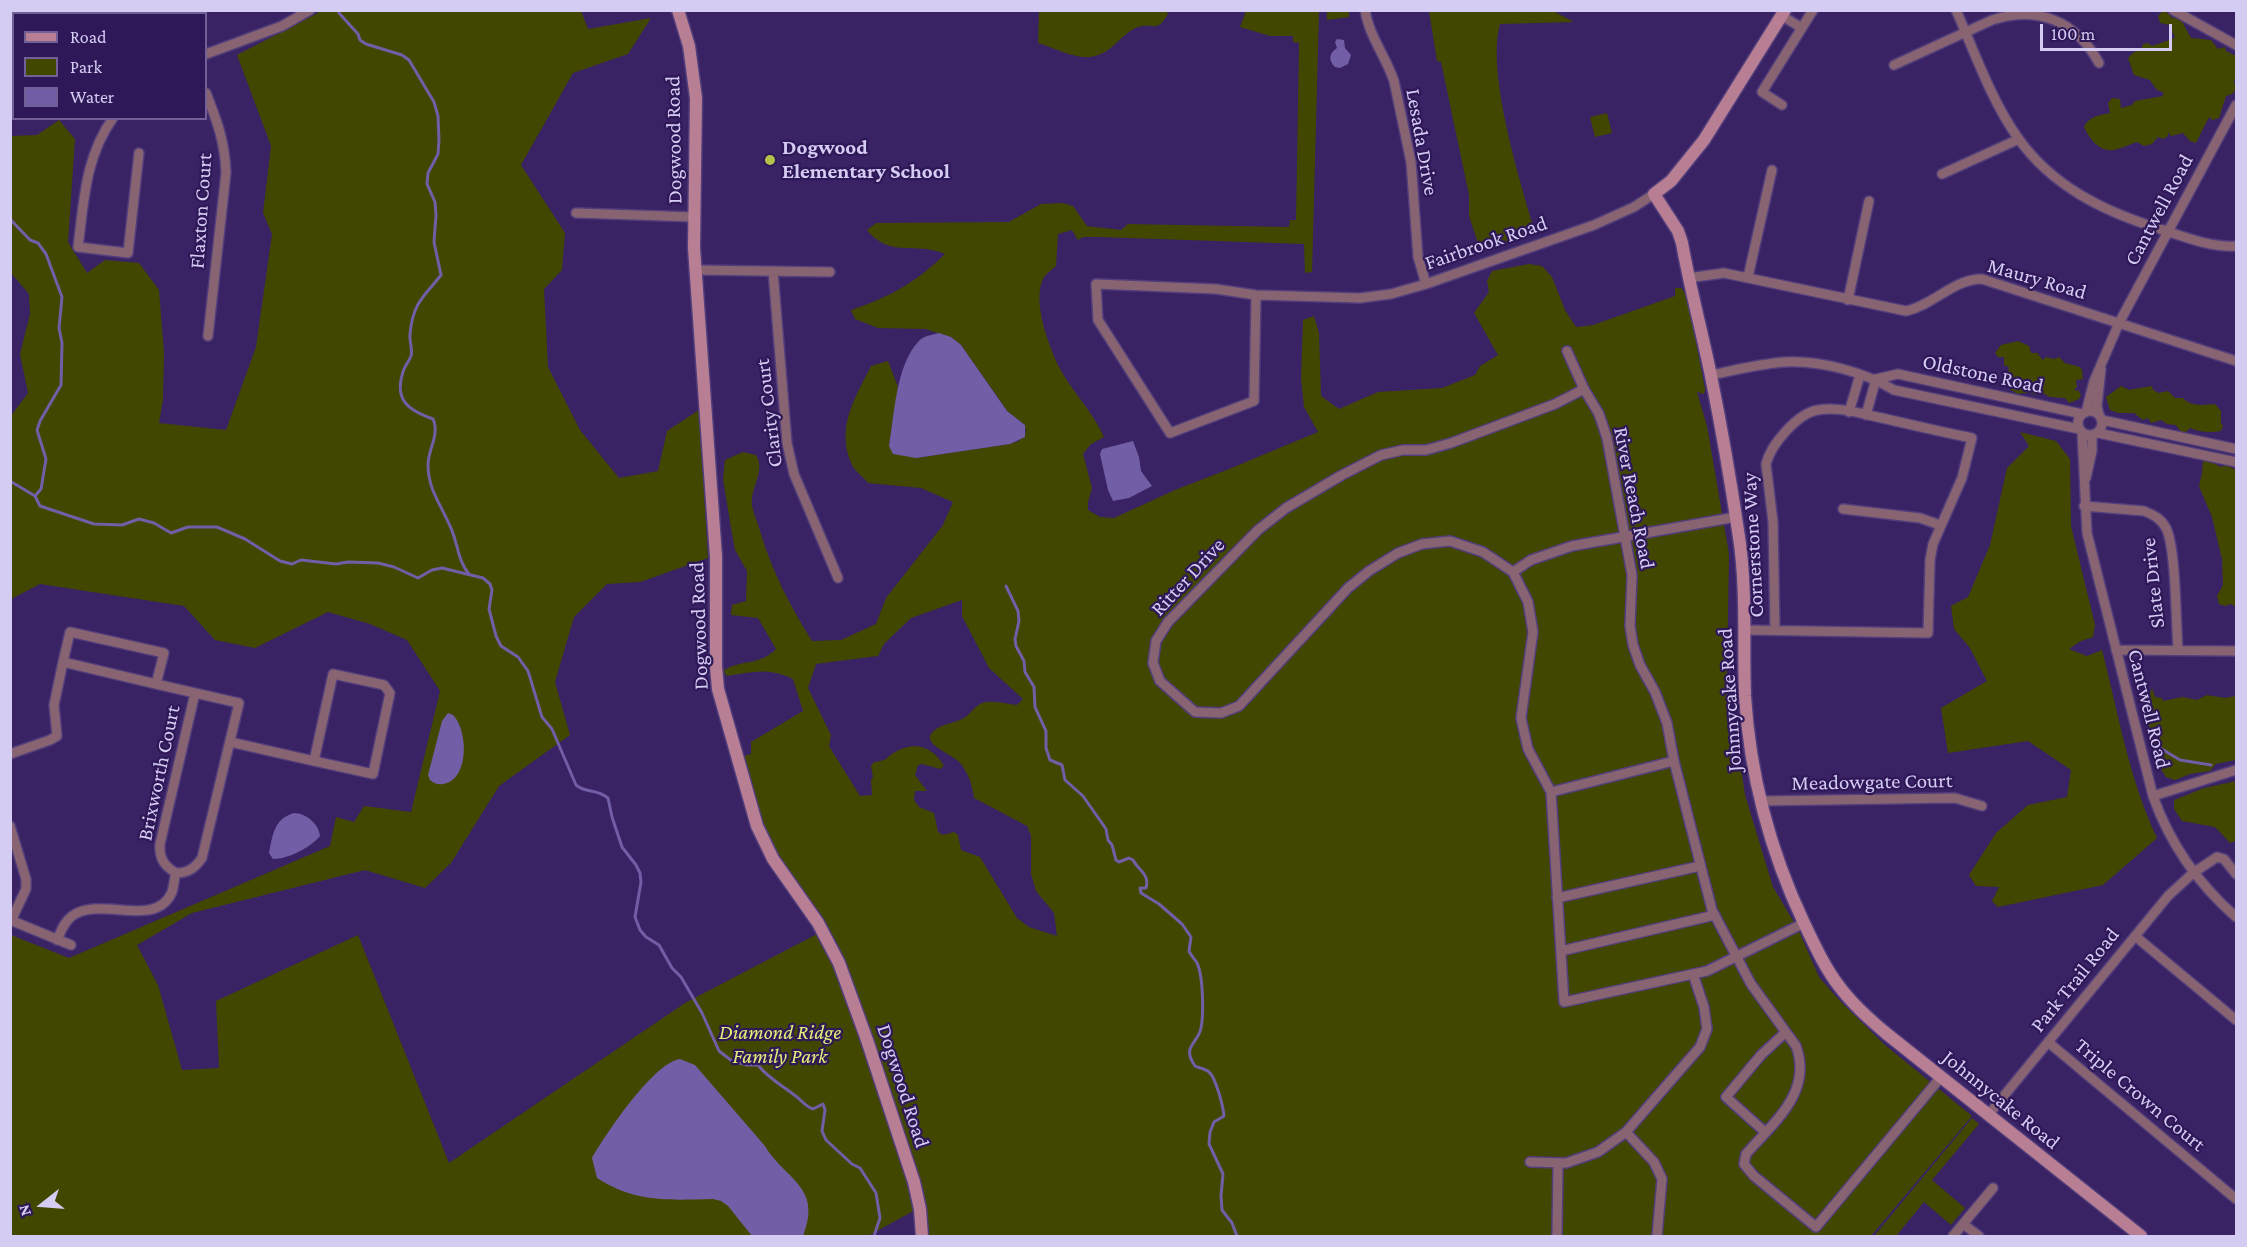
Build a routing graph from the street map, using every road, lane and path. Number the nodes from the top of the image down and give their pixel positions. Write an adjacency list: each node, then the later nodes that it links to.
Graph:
1 (310, 10): 11 (street)
2 (678, 10): 25 (street, Dogwood Road)
3 (1365, 10): 33 (street, Lesada Drive)
4 (1813, 10): 8 (street)
5 (1956, 10): 9 (street)
6 (2173, 10): 10 (street)
7 (1784, 13): 8 (street); 22 (street, Fairbrook Road)
8 (1802, 28): 15 (street)
9 (1966, 33): 12 (street); 13 (street); 18 (street)
10 (2236, 45)
11 (207, 54)
12 (2099, 63)
13 (1894, 66)
14 (207, 96): 37 (street, Flaxton Court)
15 (1782, 105)
16 (2236, 105): 26 (street, Cantwell Road)
17 (112, 120): 19 (street)
18 (2019, 139): 21 (street); 26 (street)
19 (139, 153)
20 (1772, 170): 31 (street)
21 (1942, 174)
22 (1654, 194): 32 (street, Johnnycake Road); 33 (street, Fairbrook Road)
23 (1869, 201): 35 (street)
24 (576, 213): 25 (street)
25 (694, 217): 28 (street, Dogwood Road)
26 (2168, 231): 27 (street); 36 (street, Cantwell Road)
27 (2236, 246)
28 (695, 270): 29 (street); 106 (street, Dogwood Road)
29 (773, 272): 30 (street); 60 (street, Clarity Court)
30 (830, 272)
31 (1748, 277): 32 (street, Maury Road); 35 (street, Maury Road)
32 (1689, 278): 41 (street, Johnnycake Road)
33 (1426, 284): 34 (street, Fairbrook Road)
34 (1256, 295): 34 (street, Fairbrook Road)
35 (1848, 300): 36 (street, Maury Road)
36 (2119, 323): 39 (street, Maury Road); 40 (street, Cantwell Road)
37 (208, 336)
38 (1567, 351): 44 (street, River Reach Road)
39 (2236, 362)
40 (2102, 367): 46 (street, Cantwell Road); 48 (street, Cantwell Road)
41 (1711, 375): 42 (street, Oldstone Road); 56 (street, Johnnycake Road)
42 (1860, 375): 43 (street, Oldstone Road); 45 (street)
43 (1876, 380): 46 (street, Oldstone Road); 47 (street); 49 (street, Oldstone Road)
44 (1584, 389): 58 (street, River Reach Road); 59 (street, Ritter Drive)
45 (1849, 412): 47 (street, Cornerstone Way); 62 (street, Cornerstone Way)
46 (2084, 413): 48 (street); 49 (street)
47 (1866, 415): 57 (street, Cornerstone Way)
48 (2100, 418): 50 (street); 51 (street)
49 (2080, 431): 50 (street); 53 (street, Cantwell Road)
50 (2095, 434): 52 (street); 53 (street, Cantwell Road)
51 (2236, 449)
52 (2236, 462)
53 (2084, 483): 54 (street, Cantwell Road)
54 (2084, 506): 63 (street, Cantwell Road); 64 (street, Slate Drive)
55 (1843, 509): 57 (street)
56 (1736, 517): 58 (street); 61 (street, Johnnycake Road)
57 (1940, 525): 62 (street, Cornerstone Way)
58 (1626, 536): 59 (street); 72 (street, River Reach Road)
59 (1513, 572): 74 (street)
60 (838, 578)
61 (1744, 630): 62 (street); 76 (street, Johnnycake Road)
62 (1775, 630)
63 (2116, 650): 64 (street); 75 (street, Cantwell Road)
64 (2178, 650): 65 (street)
65 (2236, 651)
66 (63, 662): 67 (street); 67 (street); 70 (street)
67 (156, 684): 68 (street)
68 (195, 693): 69 (street, Brixworth Court); 80 (street, Brixworth Court)
69 (230, 742): 71 (street); 80 (street, Brixworth Court)
70 (10, 754)
71 (314, 761): 71 (street)
72 (1674, 761): 74 (street); 79 (street, River Reach Road)
73 (2236, 770): 75 (street)
74 (1551, 792): 83 (street)
75 (2153, 796): 81 (street, Cantwell Road)
76 (1760, 801): 77 (street, Meadowgate Court); 87 (street, Johnnycake Road)
77 (1982, 806)
78 (10, 826): 86 (street)
79 (1700, 866): 83 (street); 84 (street, River Reach Road)
80 (176, 873): 89 (street)
81 (2193, 873): 82 (street, Park Trail Road); 85 (street, Cantwell Road); 88 (street, Park Trail Road)
82 (2236, 874)
83 (1557, 898): 91 (street)
84 (1714, 915): 91 (street); 92 (street, River Reach Road)
85 (2236, 917)
86 (11, 921): 89 (street)
87 (1804, 923): 92 (street); 97 (street, Johnnycake Road)
88 (2135, 936): 94 (street); 96 (street, Park Trail Road)
89 (57, 939): 90 (street)
90 (71, 945)
91 (1561, 951): 93 (street)
92 (1737, 956): 93 (street); 95 (street, River Reach Road)
93 (1693, 974): 99 (street)
94 (2236, 1020)
95 (1786, 1032): 100 (street, River Reach Road); 100 (street)
96 (2048, 1042): 98 (street, Park Trail Road); 104 (street, Triple Crown Court)
97 (1941, 1077): 98 (street, Johnnycake Road); 100 (street, River Reach Road)
98 (1989, 1114): 111 (street, Johnnycake Road)
99 (1626, 1132): 102 (street); 108 (street)
100 (1765, 1132)
101 (1530, 1162): 102 (street)
102 (1558, 1163): 107 (street)
103 (1993, 1188): 105 (street)
104 (2236, 1199)
105 (1964, 1224): 109 (street); 110 (street)
106 (922, 1236)
107 (1557, 1236)
108 (1658, 1236)
109 (1953, 1236)
110 (1979, 1236)
111 (2141, 1236)

